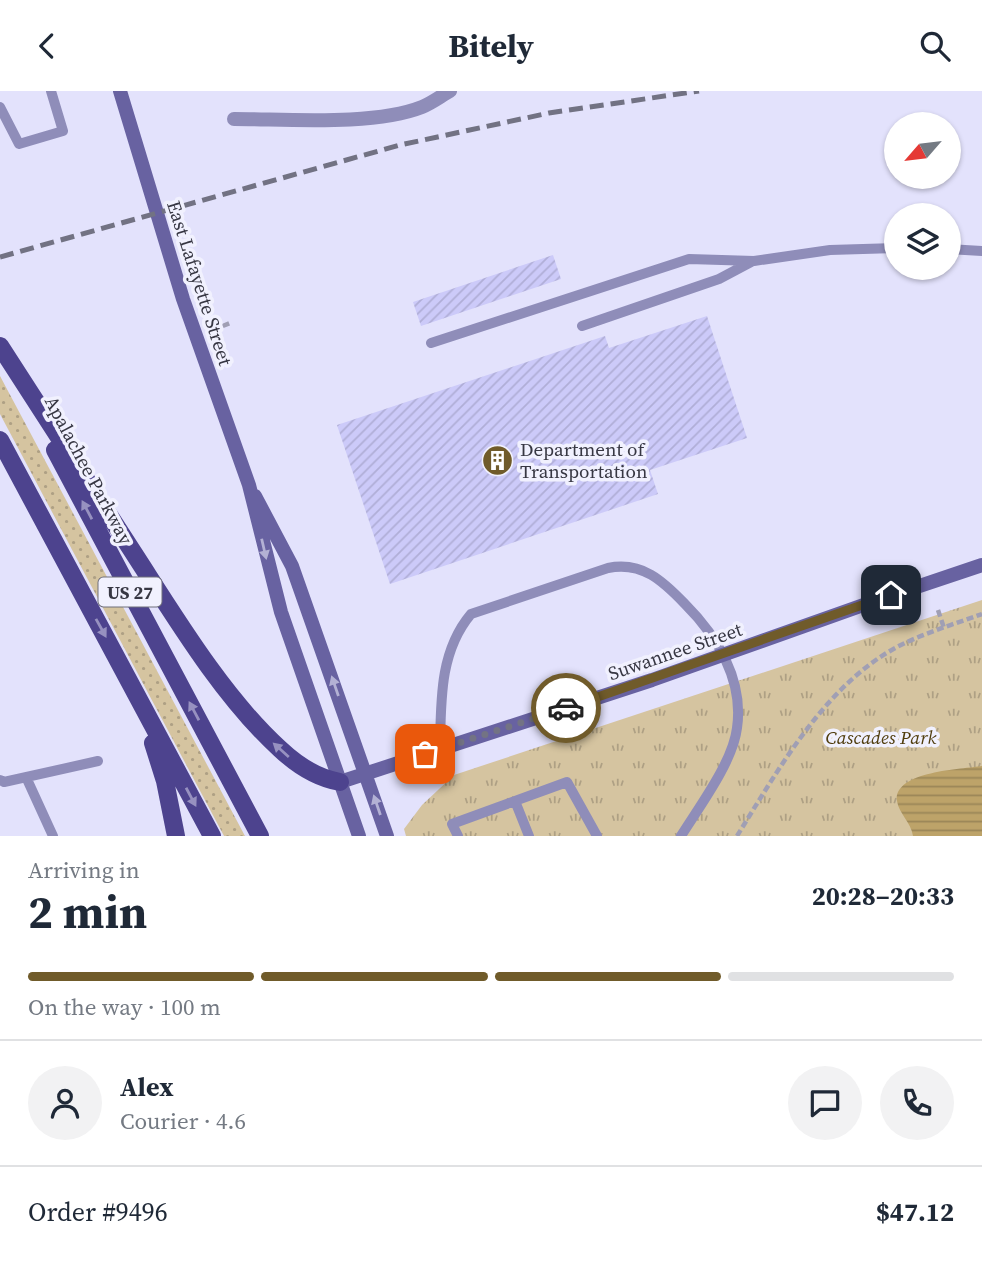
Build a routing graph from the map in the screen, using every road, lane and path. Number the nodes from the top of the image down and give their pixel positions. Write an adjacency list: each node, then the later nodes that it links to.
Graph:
1 (51, 91): 4 (lane)
2 (120, 91): 16 (street, East Lafayette Street)
3 (450, 91): 5 (street)
4 (0, 107)
5 (234, 119)
6 (884, 248): 9 (lane)
7 (961, 250): 8 (lane)
8 (982, 251)
9 (754, 261): 11 (lane); 13 (lane)
10 (230, 323): 12 (path)
11 (582, 326)
12 (213, 330)
13 (431, 344)
14 (0, 347): 28 (main road, one-way to 14); 33 (main road, Apalachee Parkway / US 27, one-way to 14)
15 (0, 440): 22 (main road, US 27, one-way to 22)
16 (248, 485): 25 (street, East Lafayette Street, one-way to 16); 28 (street, East Lafayette Street, one-way to 28)
17 (982, 565): 21 (street, Suwannee Street)
18 (938, 610): 20 (path)
19 (982, 614): 20 (path)
20 (944, 628): 40 (path)
21 (723, 654): 23 (street, Suwannee Street); 23 (lane); 39 (lane)
22 (125, 672): 31 (main road); 32 (main road, US 27, one-way to 32)
23 (440, 750): 25 (street, Suwannee Street)
24 (98, 761): 26 (lane)
25 (366, 774): 28 (street, Suwannee Street); 35 (street, East Lafayette Street, one-way to 25)
26 (26, 777): 27 (lane); 30 (lane)
27 (0, 781)
28 (340, 782): 34 (street, East Lafayette Street)
29 (515, 801): 36 (lane); 37 (lane); 38 (lane)
30 (53, 836)
31 (176, 836)
32 (212, 836)
33 (260, 836)
34 (359, 836)
35 (387, 836)
36 (458, 836)
37 (529, 836)
38 (597, 836)
39 (681, 836)
40 (737, 836)

